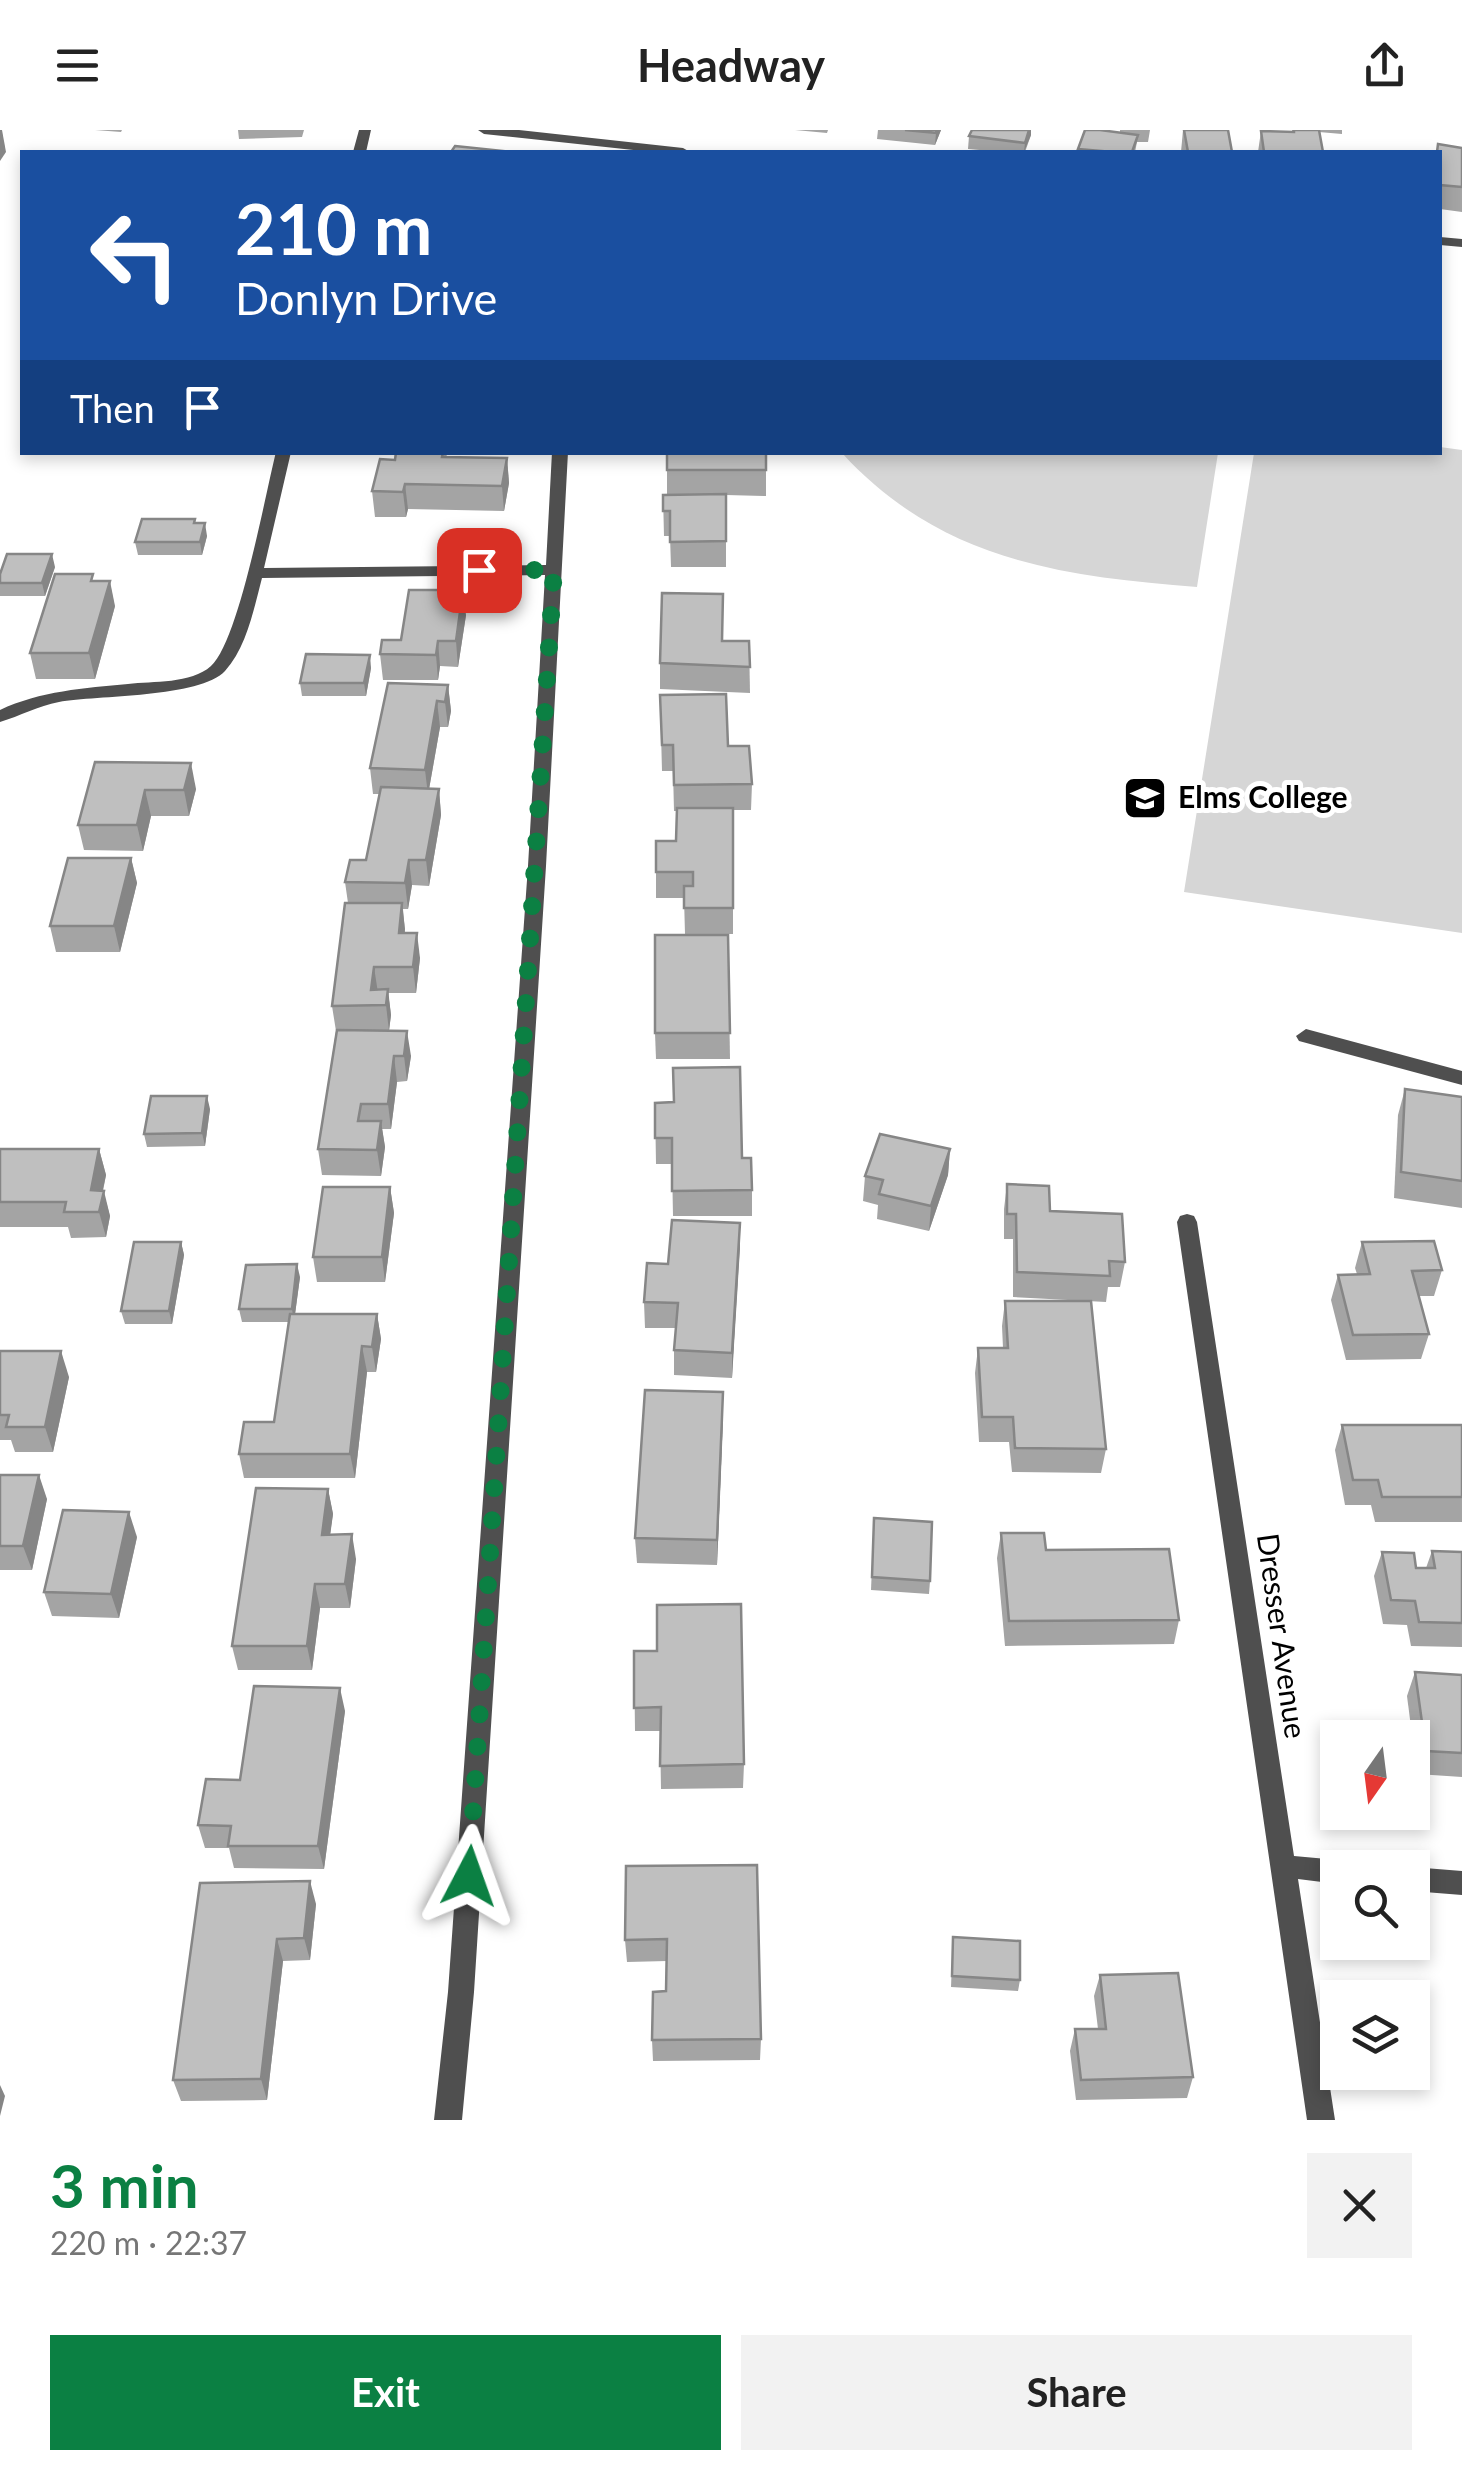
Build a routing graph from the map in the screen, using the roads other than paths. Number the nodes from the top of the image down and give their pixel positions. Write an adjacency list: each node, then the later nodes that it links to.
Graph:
1 (484, 130): 2 (street)
2 (665, 150)
3 (283, 455): 6 (street)
4 (560, 455): 5 (street)
5 (554, 570): 6 (street); 15 (street)
6 (255, 573): 7 (street)
7 (0, 718)
8 (1306, 1036): 9 (street)
9 (1462, 1078)
10 (1187, 1222): 11 (street, Dresser Avenue)
11 (1282, 1866): 12 (street); 16 (street, Dresser Avenue)
12 (1320, 1870)
13 (1430, 1880): 14 (street)
14 (1462, 1883)
15 (448, 2120)
16 (1320, 2120)

